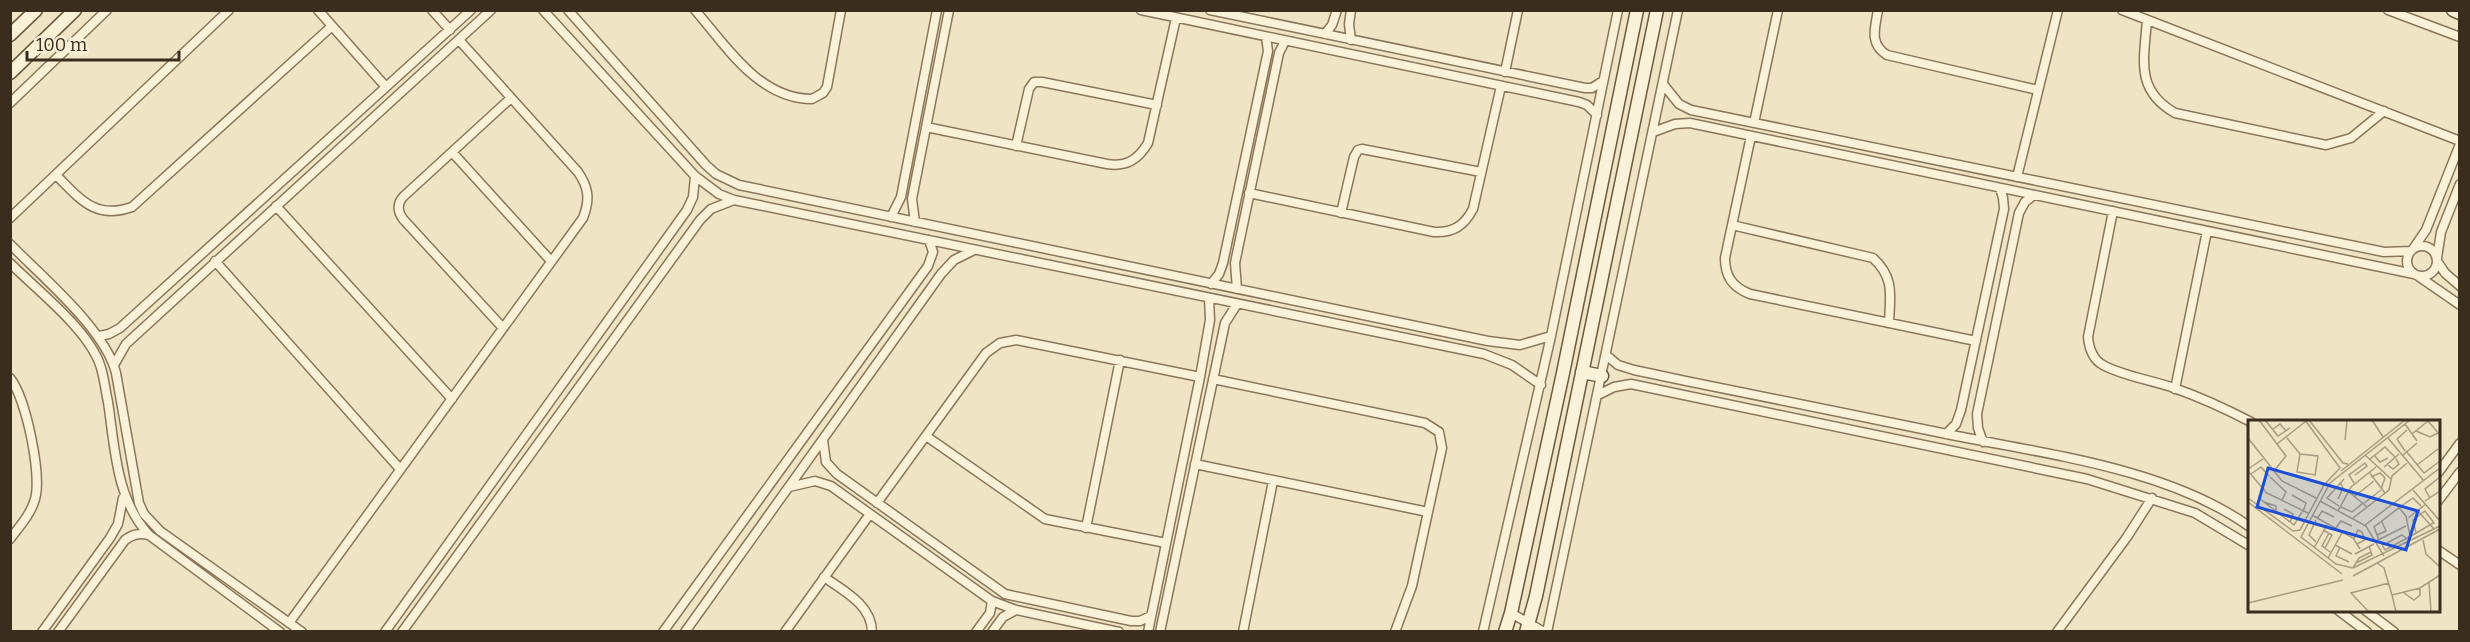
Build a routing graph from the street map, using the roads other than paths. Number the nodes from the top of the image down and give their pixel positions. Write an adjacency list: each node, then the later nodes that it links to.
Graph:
1 (36, 10): 36 (street)
2 (75, 10): 43 (street)
3 (107, 10): 50 (street)
4 (229, 10): 64 (street)
5 (318, 10): 33 (street)
6 (432, 10): 34 (street)
7 (471, 10): 34 (street)
8 (491, 10): 39 (street)
9 (543, 10): 54 (street)
10 (568, 10): 51 (street)
11 (695, 10): 12 (street)
12 (842, 10)
13 (937, 10): 75 (street)
14 (949, 10): 57 (street)
15 (1141, 10): 31 (street)
16 (1210, 10): 35 (street)
17 (1337, 10): 35 (street)
18 (1351, 10): 40 (street)
19 (1518, 10): 42 (street)
20 (1618, 10): 44 (street)
21 (1637, 10): 155 (street)
22 (1657, 10): 109 (street)
23 (1678, 10): 45 (street)
24 (1778, 10): 56 (street)
25 (1878, 10): 48 (street)
26 (2058, 10): 48 (street)
27 (2122, 10): 32 (street)
28 (2388, 10): 38 (street)
29 (2452, 10): 30 (street)
30 (2460, 13)
31 (1176, 18): 37 (street); 52 (street)
32 (2147, 20): 53 (street); 53 (street)
33 (332, 26): 47 (street); 64 (street)
34 (450, 30): 47 (street)
35 (1325, 34): 40 (street)
36 (10, 35)
37 (1266, 37): 41 (street); 91 (street)
38 (2460, 37)
39 (459, 40): 49 (street); 72 (street)
40 (1351, 40): 42 (street)
41 (1285, 41): 46 (street); 69 (street)
42 (1505, 72): 44 (street)
43 (10, 73)
44 (1604, 81): 55 (street)
45 (1663, 84): 56 (street); 58 (street)
46 (1501, 86): 55 (street); 63 (street)
47 (386, 87): 103 (street)
48 (2038, 90): 66 (street)
49 (511, 98): 62 (street); 86 (street)
50 (10, 103)
51 (651, 104): 54 (street); 75 (street)
52 (1157, 105): 61 (street); 61 (street)
53 (2384, 111): 60 (street)
54 (639, 115): 65 (street)
55 (1597, 115): 104 (street)
56 (1754, 123): 66 (street)
57 (926, 127): 61 (street); 77 (street)
58 (1653, 132): 59 (street); 106 (street)
59 (1751, 136): 68 (street); 78 (street)
60 (2460, 143): 83 (street)
61 (1016, 146)
62 (452, 152): 86 (street); 100 (street)
63 (1481, 172): 74 (street); 74 (street)
64 (56, 175): 76 (street)
65 (695, 176): 71 (street); 131 (street)
66 (2017, 177): 83 (street)
67 (2460, 184): 84 (street)
68 (2000, 188): 70 (street); 105 (street)
69 (1249, 193): 74 (street); 93 (street)
70 (2034, 195): 73 (street); 124 (street)
71 (734, 200): 80 (street); 133 (street)
72 (276, 206): 85 (street); 117 (street)
73 (2113, 211): 79 (street); 115 (street)
74 (1341, 213)
75 (891, 217): 77 (street)
76 (10, 218)
77 (915, 222): 88 (street)
78 (1732, 225): 99 (street); 99 (street)
79 (2207, 231): 89 (street); 115 (street)
80 (929, 240): 82 (street); 166 (street)
81 (10, 244): 97 (street)
82 (974, 250): 90 (street); 123 (street)
83 (2412, 250): 84 (street); 89 (street)
84 (2437, 260): 89 (street); 92 (street)
85 (215, 261): 108 (street); 127 (street)
86 (551, 261): 100 (street)
87 (10, 263): 98 (street)
88 (1124, 265): 90 (street); 91 (street)
89 (2416, 275): 96 (street)
90 (1122, 280): 94 (street)
91 (1211, 284): 93 (street)
92 (2460, 286)
93 (1237, 289): 104 (street)
94 (1209, 298): 95 (street); 101 (street)
95 (1237, 304): 102 (street); 114 (street)
96 (2460, 305)
97 (75, 310): 98 (street); 103 (street)
98 (66, 318): 120 (street)
99 (1889, 323): 105 (street)
100 (503, 328): 117 (street)
101 (1209, 328): 102 (street); 111 (street)
102 (1223, 331): 113 (street)
103 (99, 336): 108 (street)
104 (1551, 336): 114 (street)
105 (1976, 341): 121 (street)
106 (1606, 355): 110 (street); 121 (street)
107 (1120, 360): 111 (street); 122 (street); 141 (street)
108 (114, 365): 119 (street)
109 (1582, 372): 110 (street); 158 (street)
110 (1602, 376): 116 (street)
111 (1200, 377): 144 (street)
112 (10, 378): 143 (street)
113 (1213, 379): 126 (street); 138 (street)
114 (1541, 385): 177 (street)
115 (2175, 388): 118 (street)
116 (1598, 395): 135 (street); 179 (street)
117 (452, 399): 127 (street)
118 (2248, 420)
119 (124, 424): 120 (street); 147 (street)
120 (112, 426): 134 (street)
121 (1946, 434): 124 (street)
122 (926, 436): 137 (street); 141 (street)
123 (823, 440): 132 (street); 137 (street)
124 (1983, 442): 140 (street)
125 (2460, 443): 128 (street)
126 (1195, 464): 130 (street); 174 (street)
127 (400, 469): 157 (street)
128 (2440, 471)
129 (2460, 472): 136 (street)
130 (1273, 480): 138 (street); 175 (street)
131 (493, 481): 133 (street); 164 (street)
132 (789, 487): 139 (street); 167 (street)
133 (504, 490): 165 (street)
134 (123, 492): 142 (street); 160 (street)
135 (2152, 498): 145 (street); 180 (street)
136 (2440, 500)
137 (877, 503): 156 (street)
138 (1428, 512): 176 (street)
139 (870, 514): 150 (street); 151 (street)
140 (2248, 526)
141 (1086, 528): 144 (street)
142 (149, 535): 148 (street); 161 (street)
143 (10, 539)
144 (1166, 543): 156 (street)
145 (2248, 545)
146 (2440, 551): 149 (street)
147 (195, 556): 148 (street); 157 (street)
148 (189, 565): 162 (street)
149 (2460, 565)
150 (824, 577): 168 (street); 169 (street)
151 (992, 601): 152 (street); 170 (street)
152 (1016, 610): 171 (street); 172 (street)
153 (2341, 612): 159 (street)
154 (2368, 612): 181 (street)
155 (1511, 613): 158 (street); 178 (street)
156 (1151, 616): 173 (street)
157 (289, 623): 163 (street)
158 (1528, 627): 179 (street)
159 (2364, 630)
160 (42, 632)
161 (58, 632)
162 (280, 632)
163 (302, 632)
164 (385, 632)
165 (402, 632)
166 (663, 632)
167 (685, 632)
168 (784, 632)
169 (872, 632)
170 (976, 632)
171 (992, 632)
172 (1119, 632)
173 (1148, 632)
174 (1160, 632)
175 (1243, 632)
176 (1395, 632)
177 (1483, 632)
178 (1505, 632)
179 (1546, 632)
180 (2057, 632)
181 (2394, 632)

